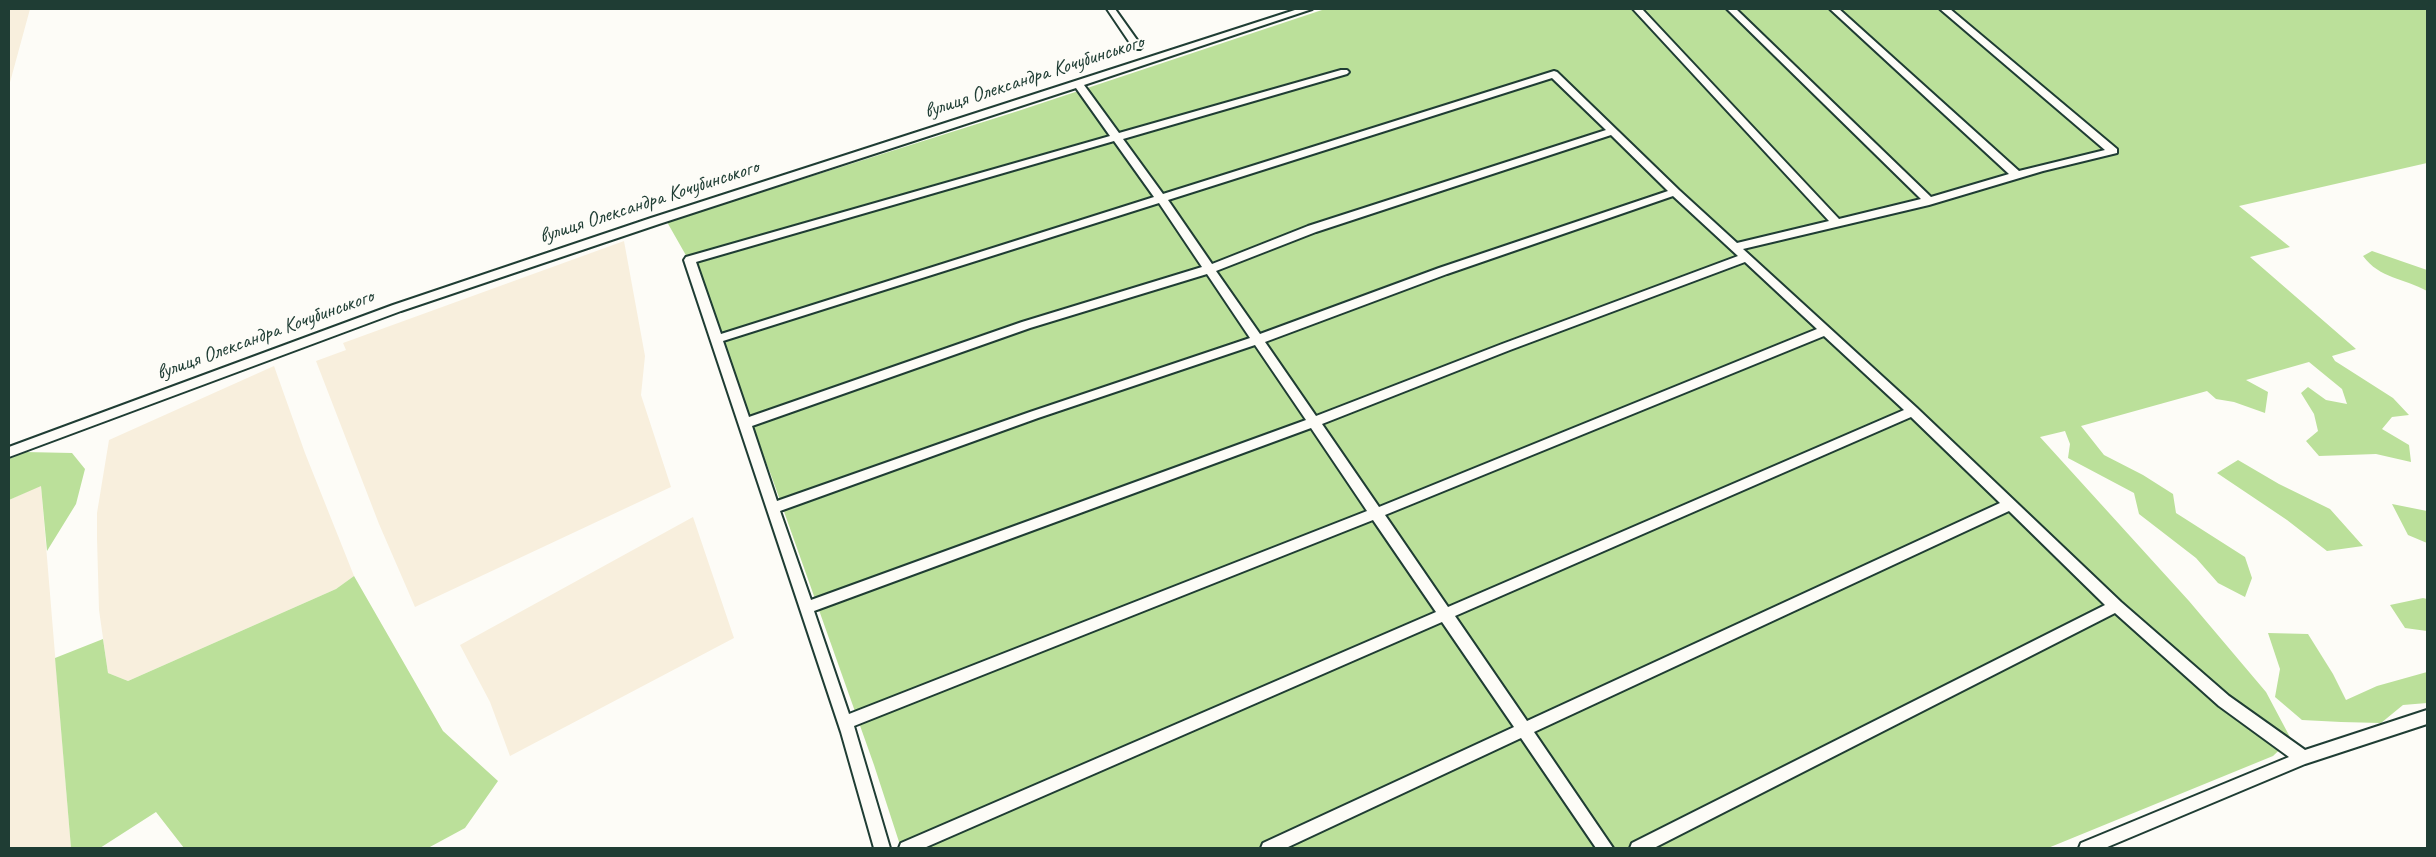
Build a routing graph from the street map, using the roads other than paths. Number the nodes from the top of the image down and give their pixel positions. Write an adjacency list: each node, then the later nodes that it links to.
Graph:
1 (1111, 9): 7 (street)
2 (1307, 9): 9 (street, вулиця Олександра Кочубинського)
3 (1638, 9): 16 (street)
4 (1732, 9): 15 (street)
5 (1834, 9): 12 (street)
6 (1944, 9): 12 (street)
7 (1137, 47)
8 (1344, 72): 11 (street)
9 (1078, 84): 11 (street); 26 (street, вулиця Олександра Кочубинського)
10 (1614, 131): 13 (street); 14 (street); 19 (street)
11 (1116, 136): 14 (street); 21 (street)
12 (2016, 174): 15 (street)
13 (1676, 192): 17 (street); 22 (street)
14 (1160, 198): 19 (street); 21 (street)
15 (1930, 201): 16 (street)
16 (1838, 224): 17 (street)
17 (1734, 247): 18 (street)
18 (1745, 258): 20 (street); 24 (street)
19 (1209, 269): 22 (street); 25 (street)
20 (1826, 330): 23 (street); 29 (street)
21 (717, 338): 25 (street)
22 (1257, 340): 24 (street); 28 (street)
23 (1913, 411): 27 (street); 32 (street)
24 (1314, 422): 29 (street); 31 (street)
25 (745, 423): 28 (street)
26 (9, 452)
27 (2009, 505): 30 (street); 35 (street)
28 (773, 508): 31 (street)
29 (1376, 513): 32 (street); 34 (street)
30 (2116, 606): 36 (street); 41 (street)
31 (806, 608): 34 (street)
32 (1446, 613): 35 (street); 38 (street)
33 (2427, 717): 36 (street)
34 (845, 723): 37 (street)
35 (1524, 729): 39 (street); 40 (street)
36 (2303, 758): 42 (street)
37 (882, 848)
38 (907, 848)
39 (1269, 848)
40 (1605, 848)
41 (1638, 848)
42 (2087, 848)

